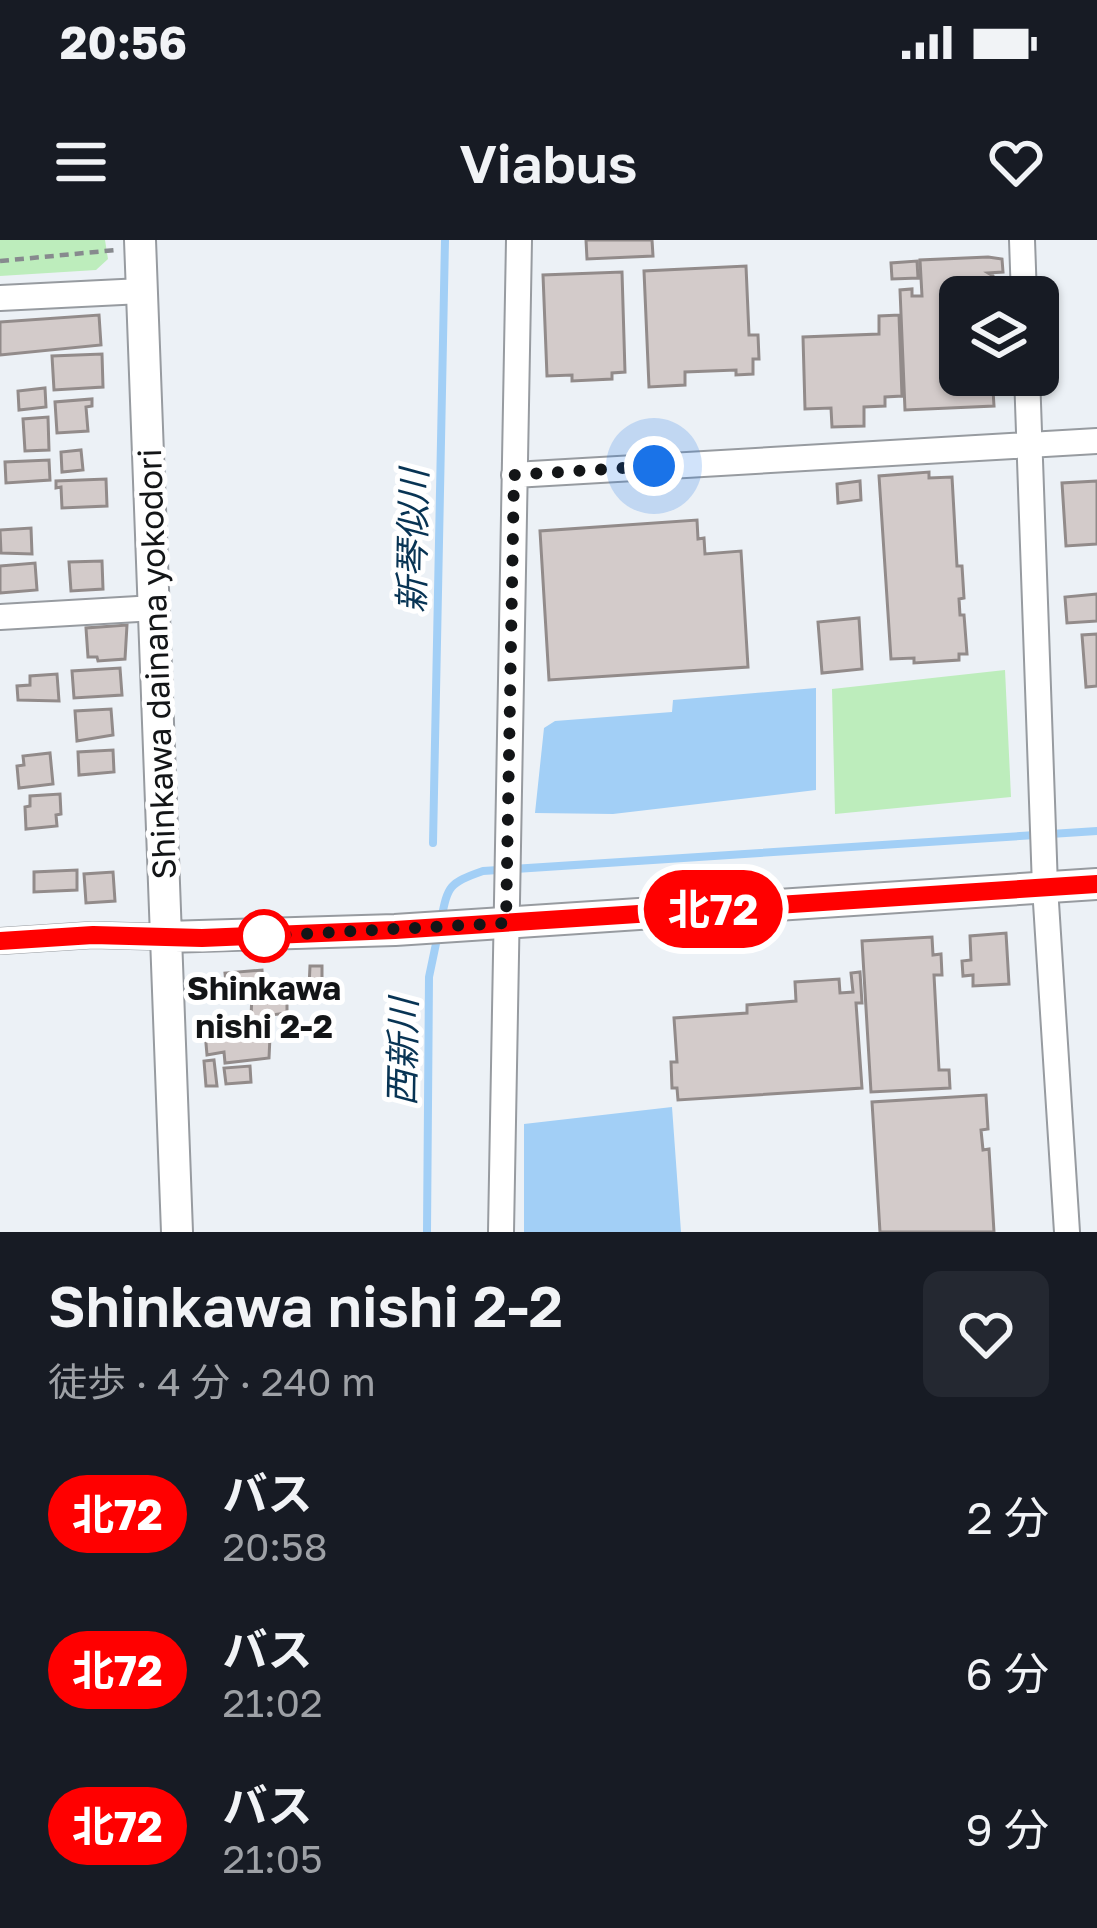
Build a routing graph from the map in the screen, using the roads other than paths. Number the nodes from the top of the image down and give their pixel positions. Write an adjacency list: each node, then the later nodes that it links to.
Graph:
1 (519, 240): 10 (street)
2 (1022, 240): 4 (street)
3 (128, 245): 5 (street, Shinkawa dainana yokodori)
4 (1023, 276)
5 (142, 291): 6 (street); 11 (street, Shinkawa dainana yokodori)
6 (0, 298)
7 (1028, 396): 9 (street)
8 (1097, 441): 9 (street)
9 (1029, 445): 10 (street); 14 (street)
10 (514, 475): 15 (street)
11 (155, 608): 12 (street); 16 (street, Shinkawa dainana yokodori)
12 (0, 616)
13 (1097, 884): 14 (street)
14 (1045, 887): 15 (street); 20 (street)
15 (506, 923): 16 (street); 19 (street)
16 (166, 937): 17 (street); 18 (street, Shinkawa dainana yokodori)
17 (0, 941)
18 (177, 1232)
19 (501, 1232)
20 (1066, 1232)

